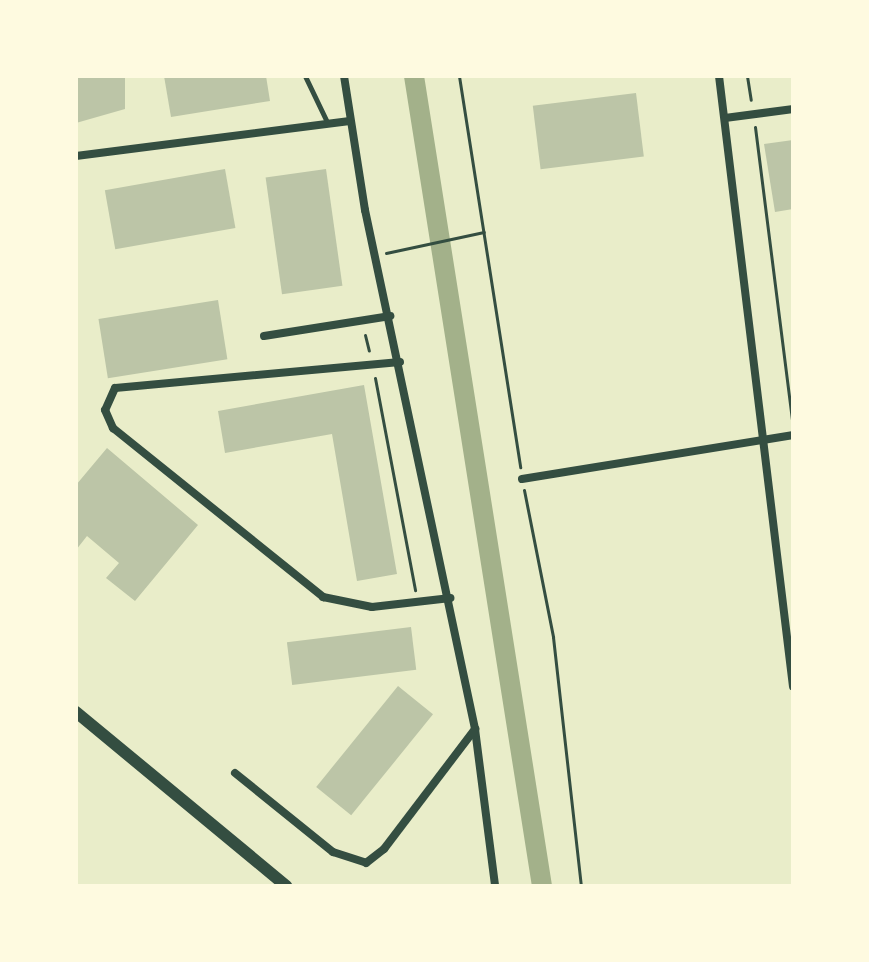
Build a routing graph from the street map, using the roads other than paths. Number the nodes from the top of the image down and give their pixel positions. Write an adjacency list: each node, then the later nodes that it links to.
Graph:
1 (305, 76): 7 (lane)
2 (344, 76): 6 (street)
3 (719, 76): 5 (street)
4 (793, 109): 5 (street)
5 (725, 118): 13 (street)
6 (348, 121): 7 (street); 9 (street)
7 (328, 123): 8 (street)
8 (76, 156)
9 (390, 316): 10 (street); 11 (street)
10 (264, 336)
11 (400, 362): 15 (street); 15 (street)
12 (793, 435): 13 (street)
13 (768, 438): 14 (street); 16 (street)
14 (522, 479)
15 (450, 598): 18 (street)
16 (793, 687)
17 (76, 712): 20 (street)
18 (475, 729): 19 (street); 21 (street)
19 (235, 773)
20 (286, 886)
21 (495, 886)

